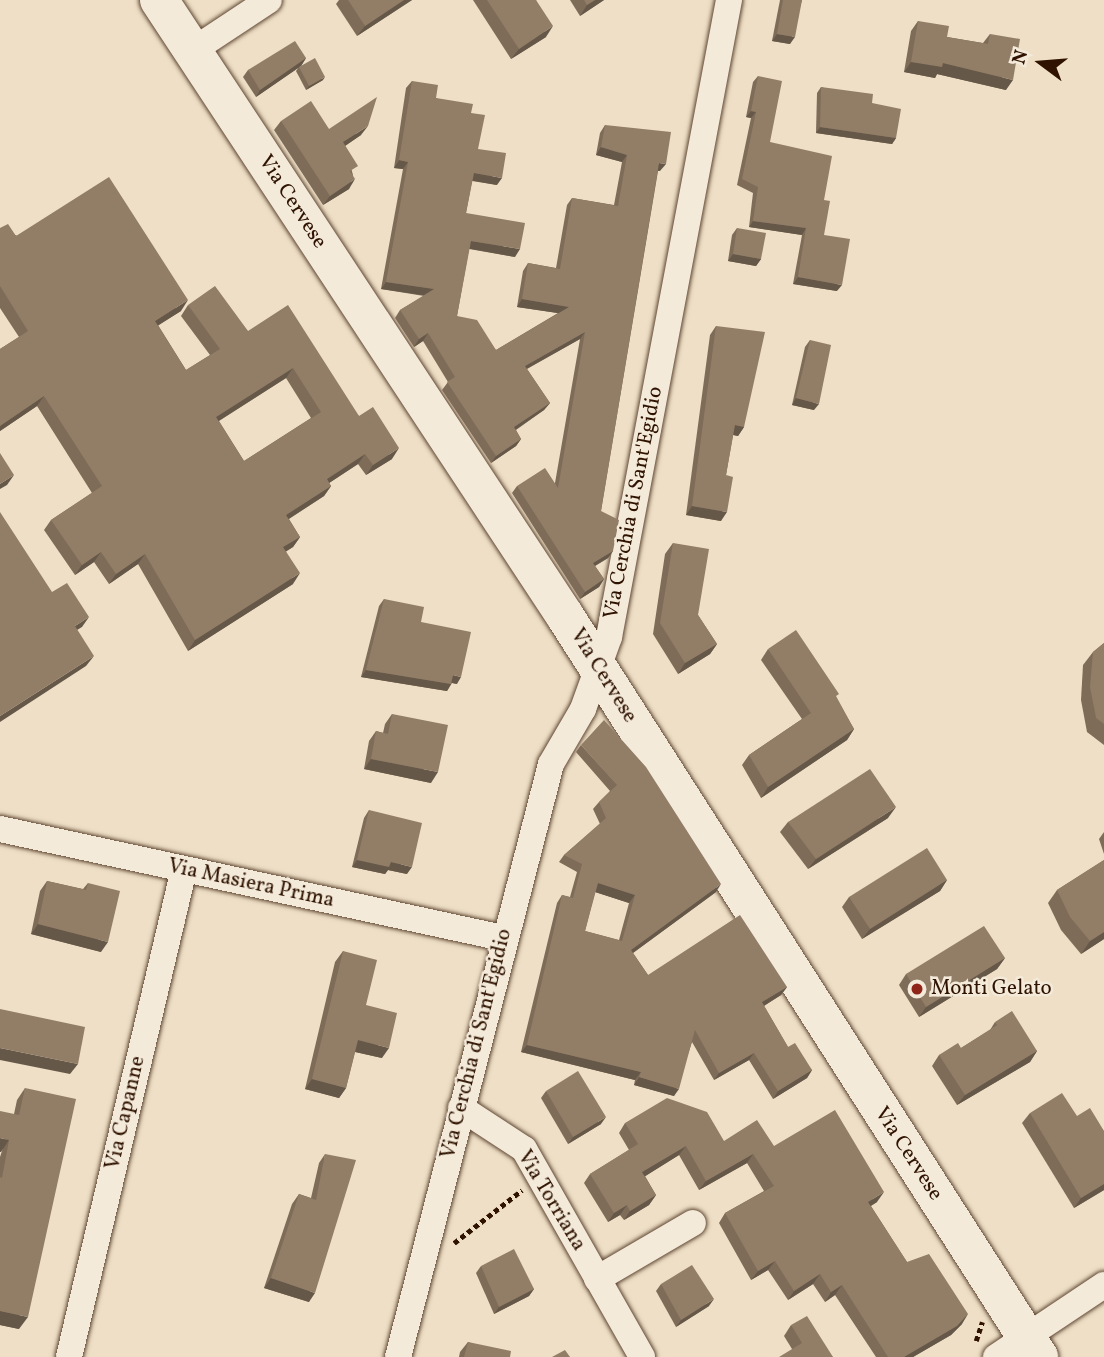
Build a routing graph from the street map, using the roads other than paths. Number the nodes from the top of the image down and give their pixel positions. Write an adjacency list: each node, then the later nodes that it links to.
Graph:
1 (159, 0): 4 (main road, Via Cervese)
2 (269, 0): 4 (street)
3 (729, 0): 5 (street, Via Cerchia di Sant'Egidio)
4 (192, 51): 5 (main road, Via Cervese)
5 (599, 672): 8 (street, Via Cerchia di Sant'Egidio); 13 (main road, Via Cervese)
6 (0, 829): 7 (street, Via Masiera Prima)
7 (184, 869): 8 (street, Via Masiera Prima); 14 (street, Via Capanne)
8 (503, 938): 9 (street, Via Cerchia di Sant'Egidio)
9 (461, 1108): 11 (street, Via Torriana); 15 (street, Via Cerchia di Sant'Egidio)
10 (693, 1223): 11 (street)
11 (597, 1279): 16 (street, Via Torriana)
12 (1104, 1285): 13 (street)
13 (1020, 1350)
14 (69, 1357)
15 (398, 1357)
16 (642, 1357)

